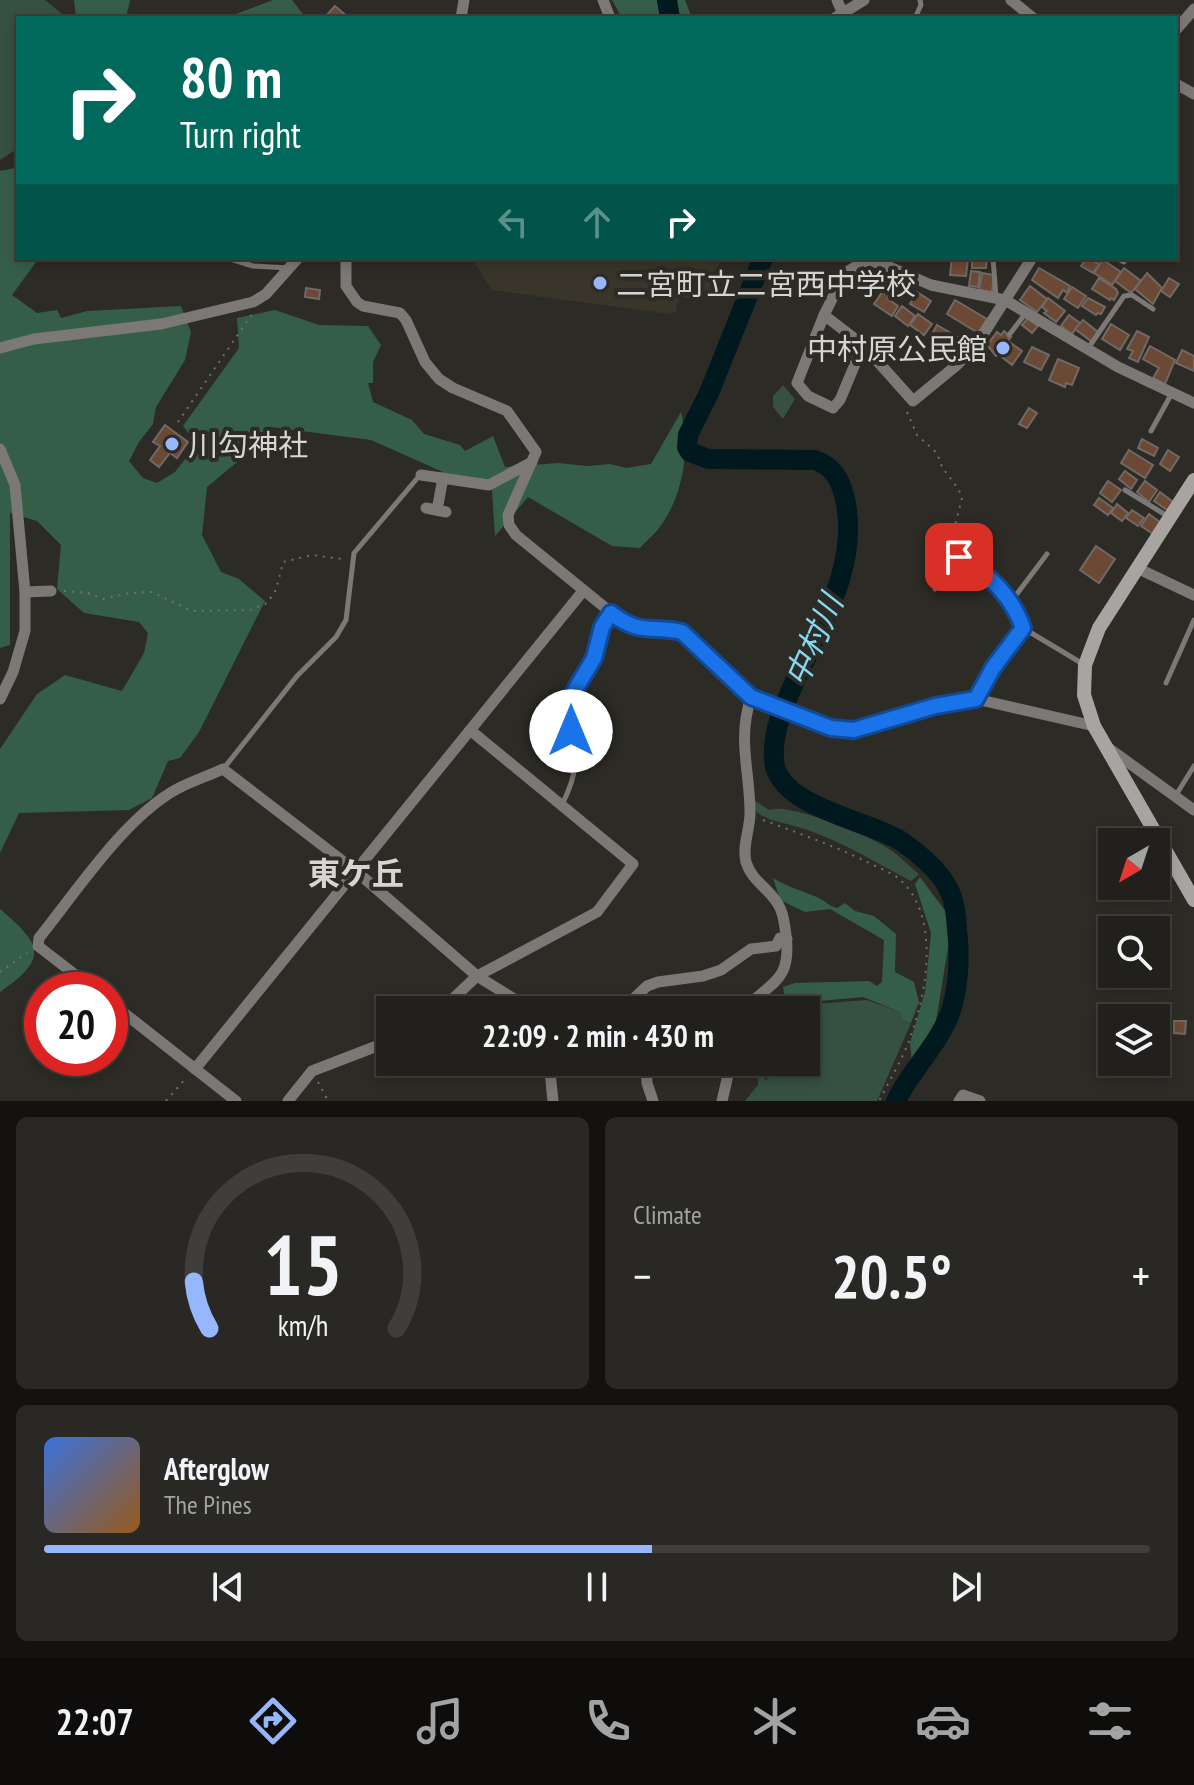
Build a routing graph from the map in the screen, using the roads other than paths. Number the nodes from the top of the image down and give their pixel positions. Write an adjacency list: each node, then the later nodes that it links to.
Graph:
1 (837, 0): 6 (street)
2 (864, 0): 6 (street)
3 (1011, 0): 7 (street)
4 (1182, 0): 5 (street)
5 (1193, 10): 8 (street)
6 (839, 16)
7 (1031, 16)
8 (1178, 28)
9 (234, 260): 17 (lane)
10 (296, 260): 17 (street)
11 (346, 260): 31 (street)
12 (901, 260): 18 (street)
13 (993, 260): 19 (lane)
14 (1030, 260): 19 (street)
15 (1120, 260): 16 (lane)
16 (1124, 262)
17 (290, 268): 25 (street)
18 (900, 271): 19 (street); 22 (street)
19 (1000, 299): 21 (street); 24 (street)
20 (1153, 309): 26 (lane)
21 (1027, 312): 23 (lane); 26 (street)
22 (824, 315): 24 (street); 24 (street)
23 (1009, 335)
24 (863, 345)
25 (0, 348)
26 (1088, 349): 27 (street)
27 (1172, 393): 28 (street); 29 (lane)
28 (1194, 403)
29 (1151, 431)
30 (0, 449): 43 (street)
31 (532, 461): 33 (street); 42 (street)
32 (421, 475): 33 (street); 58 (lane)
33 (443, 478): 36 (street)
34 (1194, 480): 37 (main road)
35 (1125, 490): 37 (lane)
36 (436, 510)
37 (1170, 518): 39 (main road)
38 (1047, 554): 45 (lane)
39 (1137, 568): 44 (street); 49 (main road)
40 (935, 589): 45 (lane)
41 (51, 591): 43 (street)
42 (583, 591): 46 (street); 55 (street)
43 (25, 592): 51 (street)
44 (1194, 595)
45 (1010, 603): 48 (lane)
46 (611, 613): 52 (street); 60 (lane)
47 (1194, 620): 50 (lane)
48 (1023, 628): 49 (lane); 53 (lane)
49 (1085, 665): 54 (main road)
50 (1166, 683)
51 (0, 699)
52 (755, 699): 53 (street); 64 (street)
53 (976, 699): 54 (street)
54 (1094, 726): 56 (main road)
55 (470, 730): 60 (street); 62 (street)
56 (1105, 745): 59 (street); 63 (main road)
57 (1194, 766): 59 (lane)
58 (223, 769): 62 (street); 65 (street)
59 (1176, 795): 61 (street)
60 (561, 806): 66 (street)
61 (1194, 810)
62 (357, 872): 66 (street); 73 (street)
63 (1194, 900)
64 (787, 939): 69 (street); 70 (street)
65 (72, 972)
66 (477, 976): 67 (street); 68 (street)
67 (456, 996)
68 (509, 996)
69 (638, 996)
70 (760, 996)
71 (128, 1016): 73 (street)
72 (376, 1046): 78 (street)
73 (195, 1069): 77 (street)
74 (550, 1076): 79 (street)
75 (647, 1076): 80 (street)
76 (728, 1076): 81 (street)
77 (236, 1101)
78 (288, 1101)
79 (553, 1101)
80 (653, 1101)
81 (722, 1101)
82 (959, 1101): 83 (street)
83 (980, 1101)

